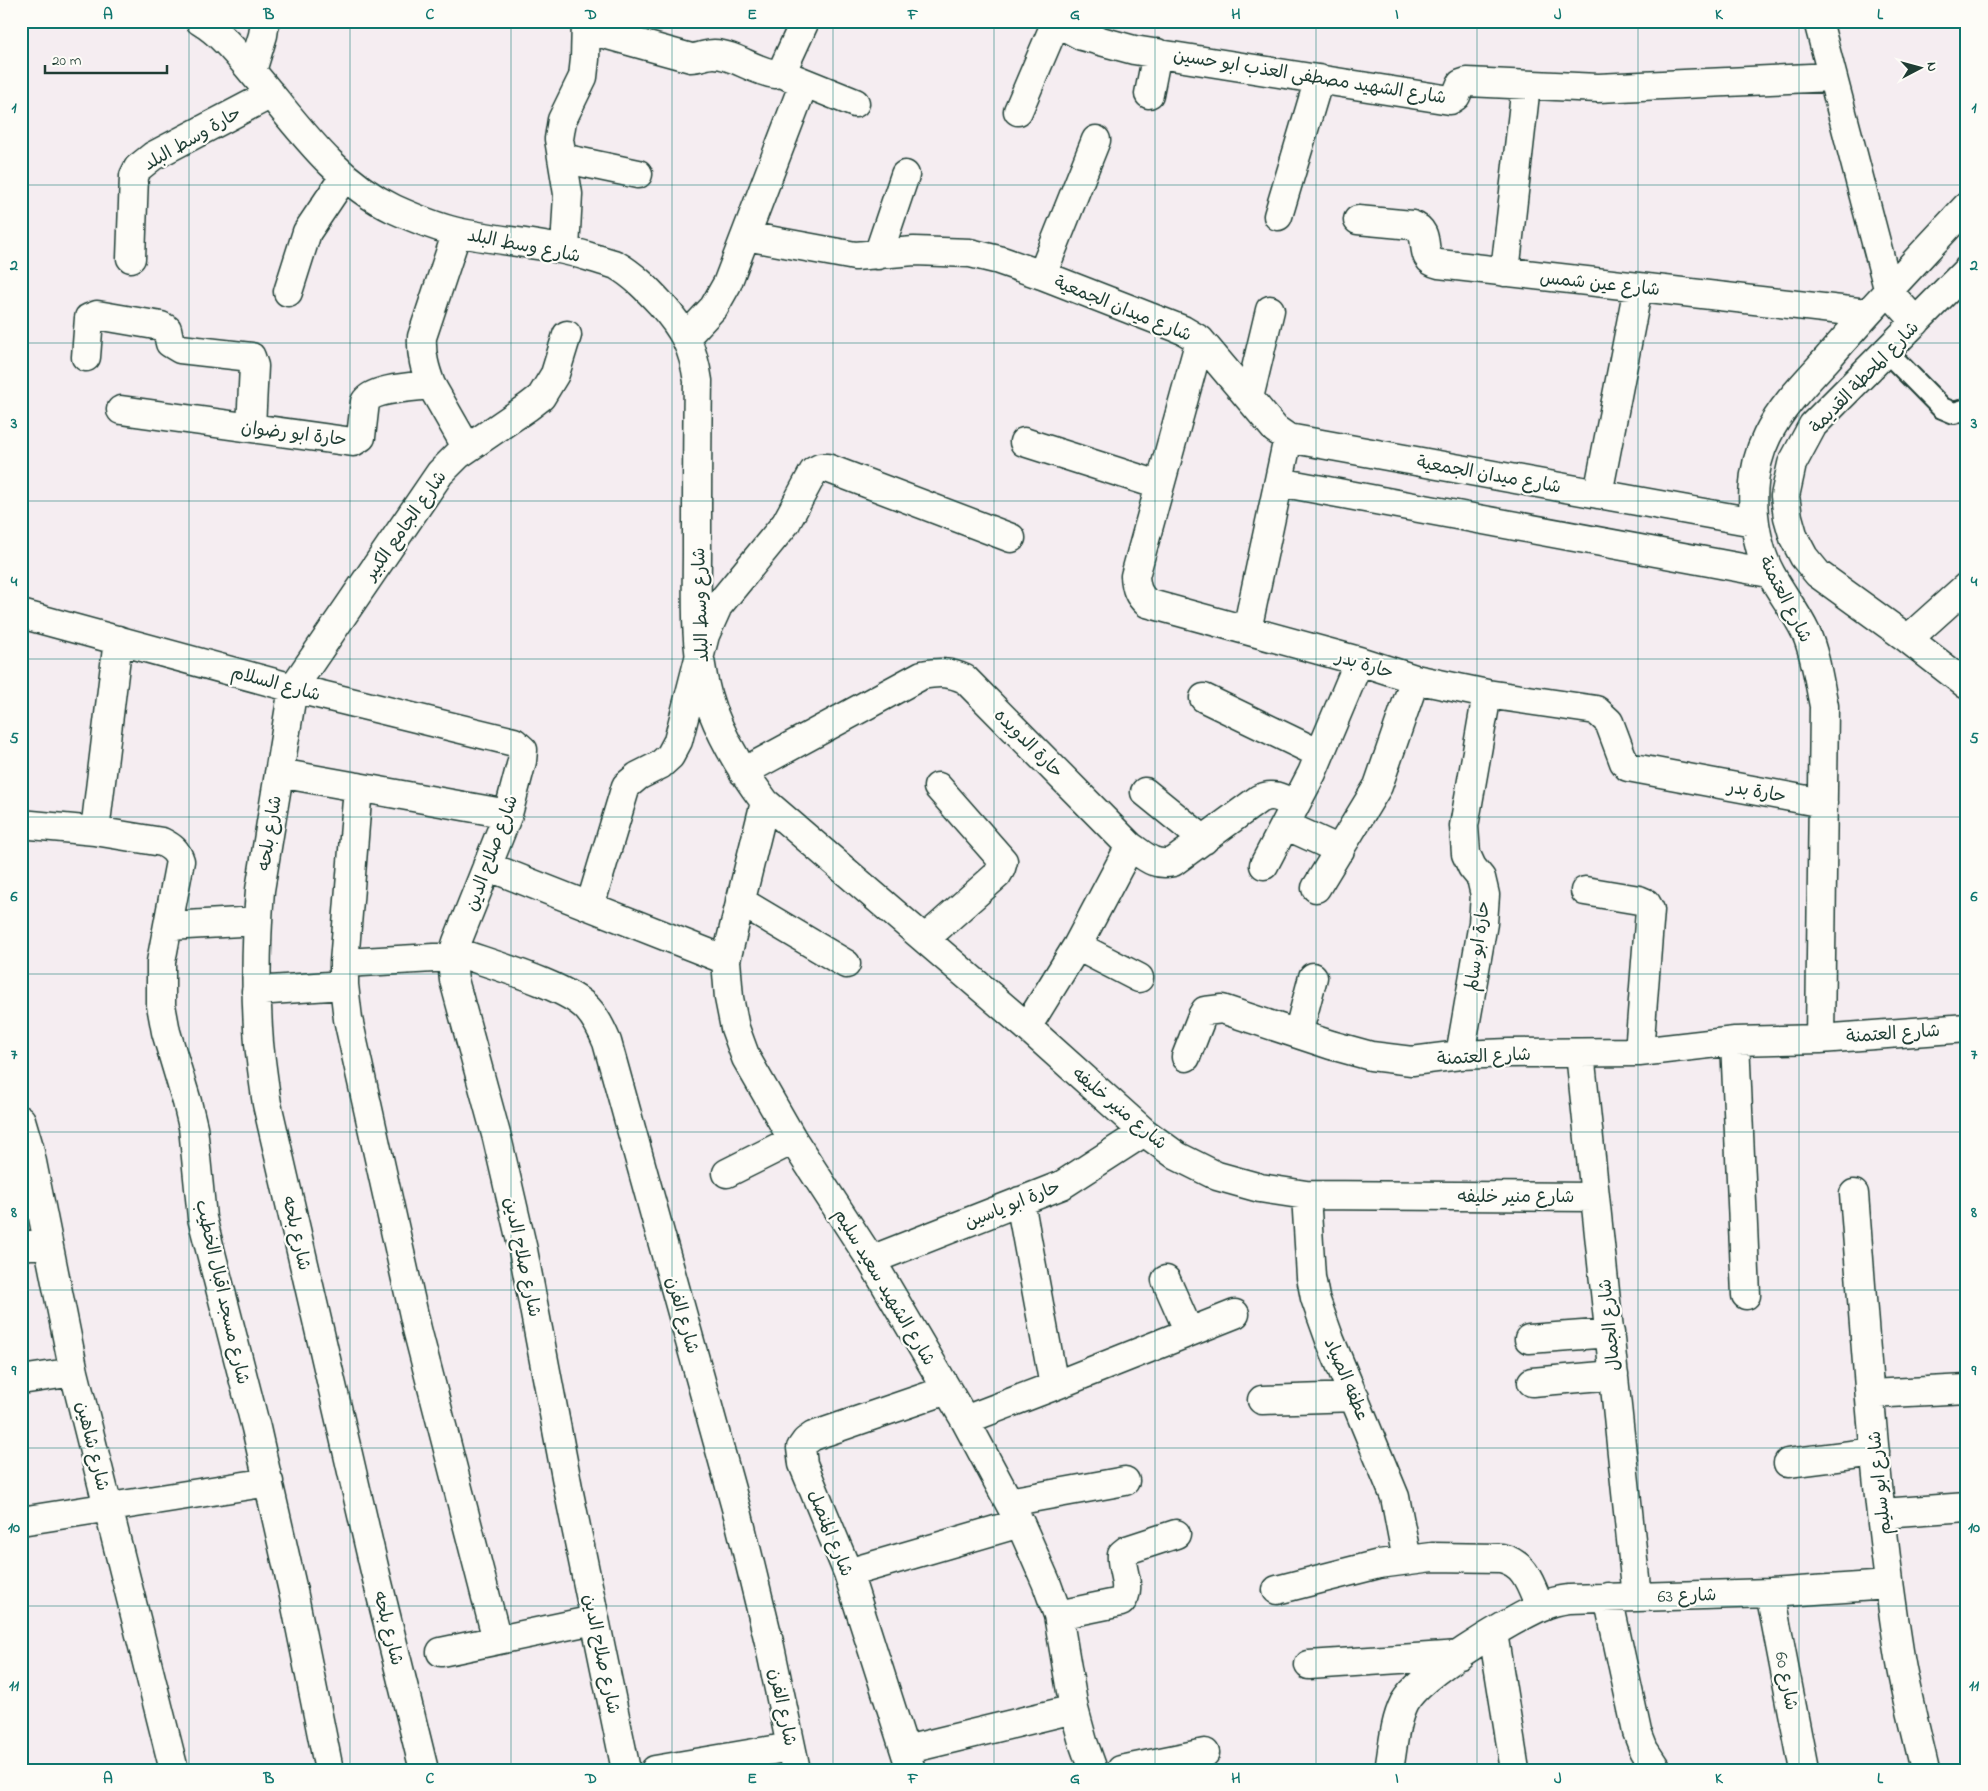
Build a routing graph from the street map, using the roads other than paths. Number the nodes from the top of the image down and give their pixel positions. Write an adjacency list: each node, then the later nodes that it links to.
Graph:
1 (200, 21): 8 (street, شارع وسط البلد)
2 (265, 21): 8 (street)
3 (805, 21): 10 (street)
4 (1818, 21): 9 (street)
5 (1055, 22): 7 (street, شارع الشهيد مصطفى العذب ابو حسين); 16 (street)
6 (586, 25): 10 (street); 18 (street)
7 (1156, 53): 11 (street, شارع الشهيد مصطفى العذب ابو حسين); 14 (street)
8 (252, 71): 13 (street, شارع وسط البلد)
9 (1832, 77): 12 (street, شارع الشهيد مصطفى العذب ابو حسين); 35 (street)
10 (792, 78): 15 (street); 26 (street)
11 (1319, 79): 12 (street, شارع الشهيد مصطفى العذب ابو حسين); 23 (street)
12 (1526, 85): 31 (street)
13 (271, 94): 21 (street, شارع وسط البلد); 29 (street, حارة وسط البلد)
14 (1148, 94)
15 (855, 103)
16 (1018, 111)
17 (1096, 140): 32 (street)
18 (562, 158): 19 (street); 27 (street)
19 (638, 174)
20 (904, 175): 28 (street)
21 (344, 178): 25 (street, شارع وسط البلد); 34 (street)
22 (1967, 206): 35 (street, شارع العتمنة)
23 (1278, 216)
24 (1358, 220): 31 (street, شارع عين شمس)
25 (457, 232): 27 (street, شارع وسط البلد); 44 (street)
26 (746, 236): 28 (street, شارع ميدان الجمعية); 40 (street)
27 (565, 249): 40 (street, شارع وسط البلد)
28 (878, 255): 32 (street, شارع ميدان الجمعية)
29 (131, 258)
30 (1967, 270): 38 (street, شارع المحطة القديمة)
31 (1505, 272): 33 (street, شارع عين شمس)
32 (1042, 275): 41 (street, شارع ميدان الجمعية)
33 (1638, 287): 37 (street, شارع عين شمس); 54 (street)
34 (288, 292)
35 (1889, 292): 37 (street, شارع العتمنة); 38 (street)
36 (1270, 310): 45 (street)
37 (1867, 313): 56 (street, شارع العتمنة)
38 (1916, 322): 42 (street, شارع المحطة القديمة)
39 (567, 335): 51 (street, شارع الجامع الكبير)
40 (686, 336): 64 (street, شارع وسط البلد)
41 (1200, 340): 45 (street, شارع ميدان الجمعية); 53 (street, حارة بدر)
42 (1887, 352): 46 (lane); 55 (street, شارع المحطة القديمة)
43 (86, 357): 48 (street)
44 (431, 385): 48 (street, حارة ابو رضوان); 51 (street)
45 (1248, 398): 49 (street, شارع ميدان الجمعية)
46 (1967, 409)
47 (122, 410): 48 (street, حارة ابو رضوان)
48 (251, 427)
49 (1288, 438): 52 (street); 54 (street, شارع ميدان الجمعية)
50 (1024, 442): 53 (street)
51 (467, 448): 67 (street, شارع الجامع الكبير)
52 (1279, 482): 58 (street); 61 (street)
53 (1159, 485): 61 (street, حارة بدر)
54 (1598, 494): 56 (street, شارع ميدان الجمعية)
55 (1785, 496): 56 (street, شارع ميدان الجمعية); 62 (street, شارع المحطة القديمة)
56 (1754, 511): 58 (street, شارع العتمنة)
57 (1011, 538): 64 (street)
58 (1769, 573): 79 (street, شارع العتمنة)
59 (1967, 586): 62 (street)
60 (21, 614): 63 (street, شارع السلام)
61 (1247, 630): 65 (street, حارة بدر)
62 (1908, 639): 68 (street, شارع المحطة القديمة)
63 (118, 640): 67 (street, شارع السلام); 83 (street)
64 (700, 656): 73 (street, شارع وسط البلد); 92 (street)
65 (1358, 661): 66 (street, حارة بدر); 71 (street)
66 (1415, 679): 69 (street, حارة بدر); 86 (street)
67 (293, 688): 72 (street, شارع السلام); 74 (street, شارع بلحه)
68 (1966, 691)
69 (1486, 694): 79 (street, حارة بدر); 111 (street, حارة ابو سالم)
70 (1204, 698): 71 (street)
71 (1320, 754): 81 (street)
72 (523, 756): 80 (street, شارع صلاح الدين)
73 (743, 772): 78 (street, شارع وسط البلد); 85 (street, حارة الدويده)
74 (279, 773): 75 (street); 93 (street, شارع بلحه)
75 (358, 787): 80 (street); 100 (street)
76 (938, 787): 95 (street)
77 (1145, 792): 84 (street)
78 (765, 802): 91 (street, شارع الشهيد سعيد سليم); 95 (street, شارع منير خليفه)
79 (1823, 803): 107 (street, شارع العتمنة)
80 (508, 814): 88 (street, شارع صلاح الدين)
81 (1290, 815): 84 (street, حارة الدويده); 86 (street); 87 (street)
82 (21, 824): 83 (street, شارع مسجد اقبال الخطيب)
83 (95, 831): 94 (street, شارع مسجد اقبال الخطيب)
84 (1204, 840): 85 (street, حارة الدويده)
85 (1130, 846): 96 (street)
86 (1340, 850): 89 (street)
87 (1264, 865)
88 (487, 866): 92 (street); 97 (street, شارع صلاح الدين)
89 (1316, 888)
90 (1585, 890): 109 (street)
91 (740, 901): 98 (street, شارع الشهيد سعيد سليم); 99 (street)
92 (590, 906): 98 (street)
93 (258, 922): 94 (street); 103 (street, شارع بلحه)
94 (169, 926): 144 (street, شارع مسجد اقبال الخطيب)
95 (925, 940): 104 (street, شارع منير خليفه)
96 (1077, 946): 102 (street); 104 (street)
97 (453, 954): 100 (street); 160 (street, شارع صلاح الدين); 168 (street, شارع الفرن)
98 (726, 960): 115 (street, شارع الشهيد سعيد سليم)
99 (846, 964)
100 (344, 974): 103 (street); 162 (street)
101 (1313, 977): 106 (street)
102 (1139, 978)
103 (256, 991): 172 (street, شارع بلحه)
104 (1027, 1027): 114 (street, شارع منير خليفه)
105 (1967, 1028): 107 (street, شارع العتمنة)
106 (1298, 1034): 111 (street, شارع العتمنة); 112 (street, شارع العتمنة)
107 (1820, 1039): 108 (street, شارع العتمنة)
108 (1735, 1041): 109 (street, شارع العتمنة); 125 (street)
109 (1639, 1052): 110 (street, شارع العتمنة)
110 (1580, 1053): 111 (street, شارع العتمنة); 119 (street, شارع الجمال)
111 (1460, 1055)
112 (1186, 1057)
113 (21, 1120): 121 (street, شارع شاهين)
114 (1144, 1132): 118 (street, شارع منير خليفه); 120 (street, حارة ابو ياسين)
115 (793, 1140): 116 (street); 123 (street, شارع الشهيد سعيد سليم)
116 (727, 1173)
117 (1854, 1194): 137 (street, شارع ابو سليم)
118 (1306, 1195): 119 (street, شارع منير خليفه); 138 (street, عطفه الصياد)
119 (1595, 1197): 128 (street, شارع الجمال)
120 (1020, 1201): 123 (street, حارة ابو ياسين); 134 (street)
121 (48, 1243): 122 (street); 130 (street, شارع شاهين)
122 (21, 1246)
123 (871, 1260): 136 (street, شارع الشهيد سعيد سليم)
124 (1166, 1280): 127 (street)
125 (1746, 1295)
126 (1235, 1314): 127 (street)
127 (1189, 1332): 134 (street)
128 (1610, 1333): 129 (street); 131 (street, شارع الجمال)
129 (1529, 1340)
130 (74, 1372): 132 (street); 146 (street, شارع شاهين)
131 (1614, 1376): 133 (street); 157 (street, شارع الجمال)
132 (21, 1380)
133 (1532, 1382)
134 (1054, 1386): 140 (street)
135 (1967, 1389): 137 (street)
136 (947, 1390): 140 (street, شارع الشهيد سعيد سليم); 152 (street, شارع المنصل)
137 (1870, 1394): 141 (street, شارع ابو سليم)
138 (1355, 1398): 139 (street); 151 (street, عطفه الصياد)
139 (1262, 1400)
140 (965, 1420): 147 (street, شارع الشهيد سعيد سليم)
141 (1875, 1452): 142 (street); 148 (street, شارع ابو سليم)
142 (1788, 1463)
143 (1125, 1481): 147 (street)
144 (269, 1482): 146 (street); 171 (street, شارع مسجد اقبال الخطيب)
145 (1967, 1506): 148 (street)
146 (108, 1507): 149 (street); 170 (street, شارع شاهين)
147 (1014, 1512): 152 (street); 159 (street, شارع الشهيد سعيد سليم)
148 (1882, 1512): 153 (street, شارع ابو سليم)
149 (21, 1520)
150 (1176, 1534): 159 (street)
151 (1407, 1560): 154 (street); 158 (street)
152 (848, 1573): 169 (street, شارع المنصل)
153 (1889, 1585): 155 (street, شارع 63); 181 (street, شارع ابو سليم)
154 (1277, 1590)
155 (1770, 1593): 157 (street, شارع 63); 180 (street, شارع 60)
156 (1608, 1597): 157 (street, شارع 63); 158 (street, شارع 63); 179 (street)
157 (1637, 1597)
158 (1540, 1607): 161 (street, شارع 63)
159 (1058, 1616): 166 (street, شارع الشهيد سعيد سليم)
160 (594, 1620): 162 (street); 173 (street, شارع صلاح الدين)
161 (1493, 1633): 164 (street, شارع 63); 178 (street)
162 (497, 1640): 163 (street)
163 (441, 1652)
164 (1460, 1655): 165 (street); 177 (street, شارع 63)
165 (1309, 1665)
166 (1074, 1709): 169 (street); 175 (street, شارع الشهيد سعيد سليم)
167 (1204, 1753): 176 (street)
168 (793, 1758): 174 (street)
169 (908, 1760)
170 (174, 1770)
171 (330, 1770)
172 (424, 1770)
173 (626, 1770)
174 (656, 1770)
175 (1093, 1770)
176 (1121, 1770)
177 (1389, 1770)
178 (1515, 1770)
179 (1656, 1770)
180 (1804, 1770)
181 (1925, 1770)

